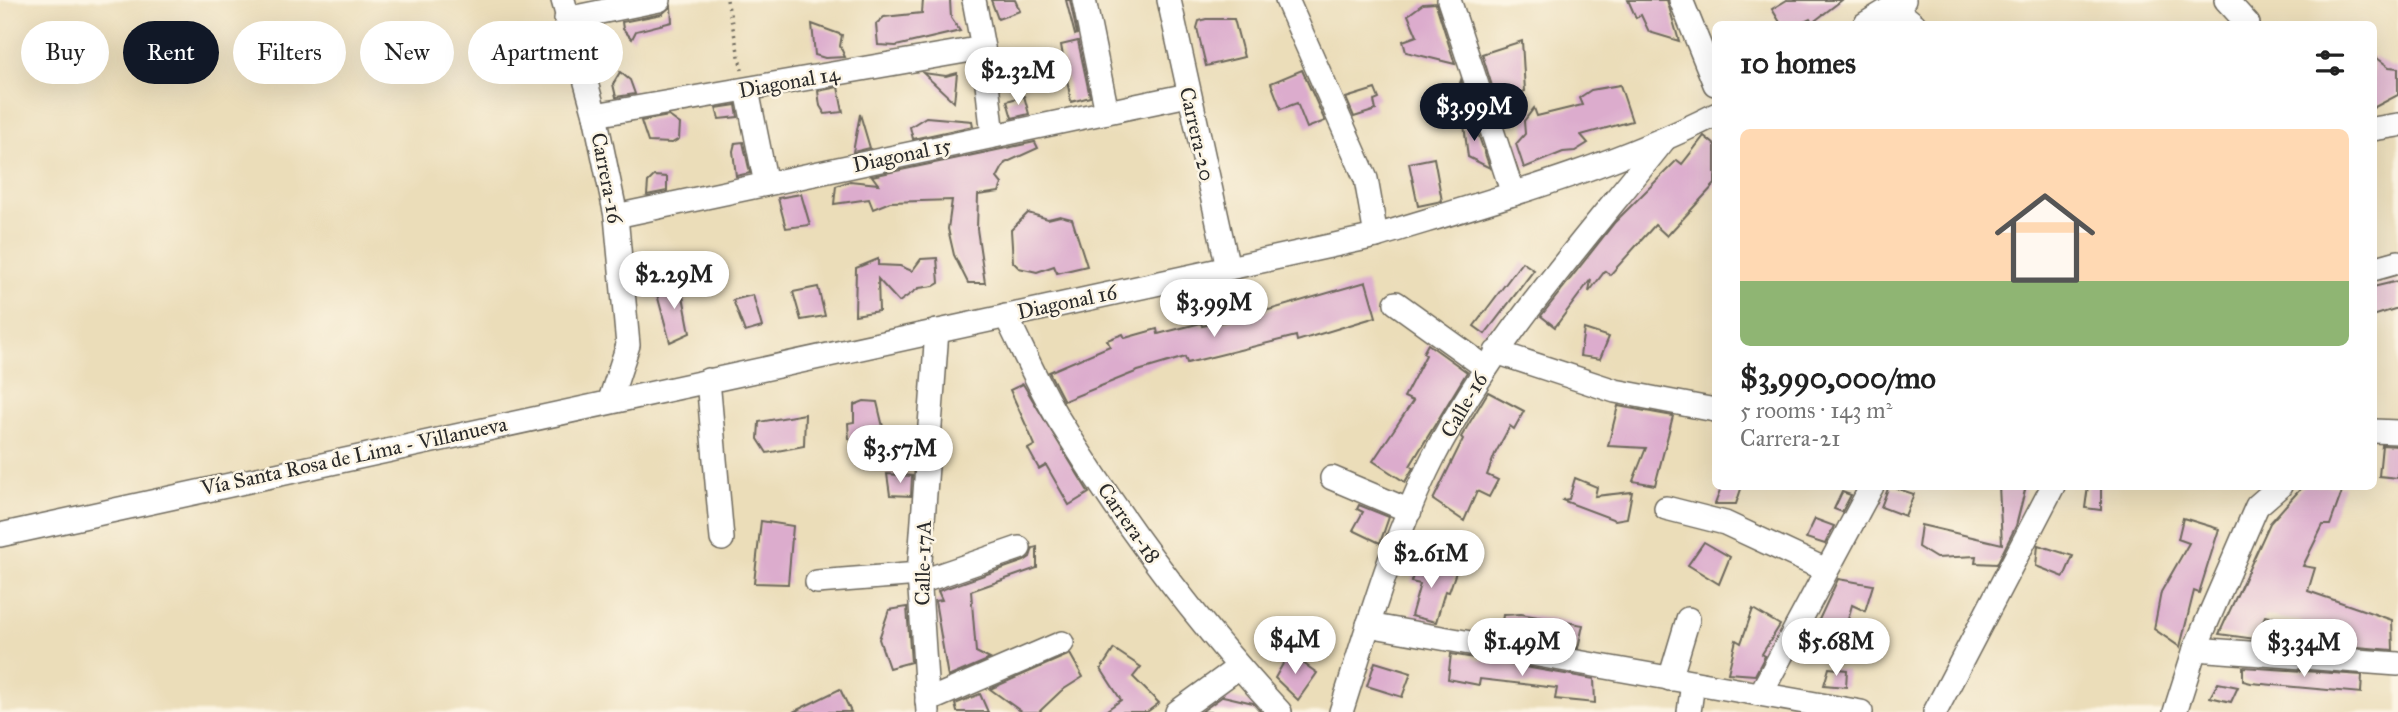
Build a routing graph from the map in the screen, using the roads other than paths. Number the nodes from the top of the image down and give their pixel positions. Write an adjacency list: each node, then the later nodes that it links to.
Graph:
1 (659, 0): 10 (street)
2 (974, 0): 14 (street)
3 (1084, 0): 18 (street)
4 (1169, 0): 17 (street, Carrera-20)
5 (1287, 0): 28 (street)
6 (1449, 0): 26 (street)
7 (1681, 0): 15 (street)
8 (2226, 0): 13 (street)
9 (1899, 4): 11 (street); 12 (street)
10 (564, 9): 19 (street, Carrera-16)
11 (1870, 21)
12 (1911, 21)
13 (2245, 21)
14 (983, 48): 16 (street, Diagonal 14); 23 (street)
15 (1712, 77)
16 (747, 90): 19 (street, Diagonal 14); 25 (street)
17 (1188, 95): 18 (street, Diagonal 15); 30 (street, Carrera-20)
18 (1107, 112): 23 (street, Diagonal 15)
19 (595, 115): 27 (street, Carrera-16)
20 (1712, 116): 24 (street, Diagonal 16)
21 (2398, 125): 22 (street)
22 (2377, 128)
23 (993, 136): 25 (street, Diagonal 15)
24 (1664, 140): 26 (street, Diagonal 16); 35 (street, Calle-16)
25 (766, 184): 27 (street, Diagonal 15)
26 (1513, 194): 28 (street, Diagonal 16)
27 (616, 216): 37 (street, Carrera-16)
28 (1376, 236): 30 (street, Diagonal 16)
29 (2398, 262): 31 (street)
30 (1228, 268): 33 (street, Diagonal 16)
31 (2377, 268)
32 (1395, 303): 35 (street)
33 (1006, 316): 34 (street, Diagonal 16); 58 (street, Carrera-18)
34 (937, 331): 36 (street, Diagonal 16); 51 (street, Calle-17A)
35 (1491, 360): 38 (street); 46 (street, Calle-16)
36 (708, 380): 37 (street, Vía Santa Rosa de Lima - Villanueva); 48 (street)
37 (610, 400): 47 (street, Vía Santa Rosa de Lima - Villanueva)
38 (1712, 409)
39 (2377, 431): 40 (street)
40 (2398, 432)
41 (1332, 478): 46 (street)
42 (1870, 490): 50 (street)
43 (2051, 490): 68 (street)
44 (2275, 490): 56 (street)
45 (1666, 508): 50 (street)
46 (1410, 511): 54 (street, Calle-16)
47 (0, 535)
48 (722, 539)
49 (1019, 548): 51 (street)
50 (1826, 570): 61 (street)
51 (920, 578): 52 (street); 62 (street, Calle-17A)
52 (817, 582)
53 (1688, 620): 59 (street)
54 (1368, 625): 59 (street); 65 (street, Calle-16)
55 (1062, 643): 62 (street)
56 (2195, 649): 57 (street); 69 (street)
57 (2398, 664)
58 (1239, 667): 63 (street); 64 (street, Carrera-18)
59 (1670, 679): 60 (street)
60 (1693, 683): 61 (street); 66 (street)
61 (1761, 693): 67 (street)
62 (927, 706)
63 (1177, 712)
64 (1280, 712)
65 (1341, 712)
66 (1689, 712)
67 (1861, 712)
68 (1935, 712)
69 (2175, 712)

